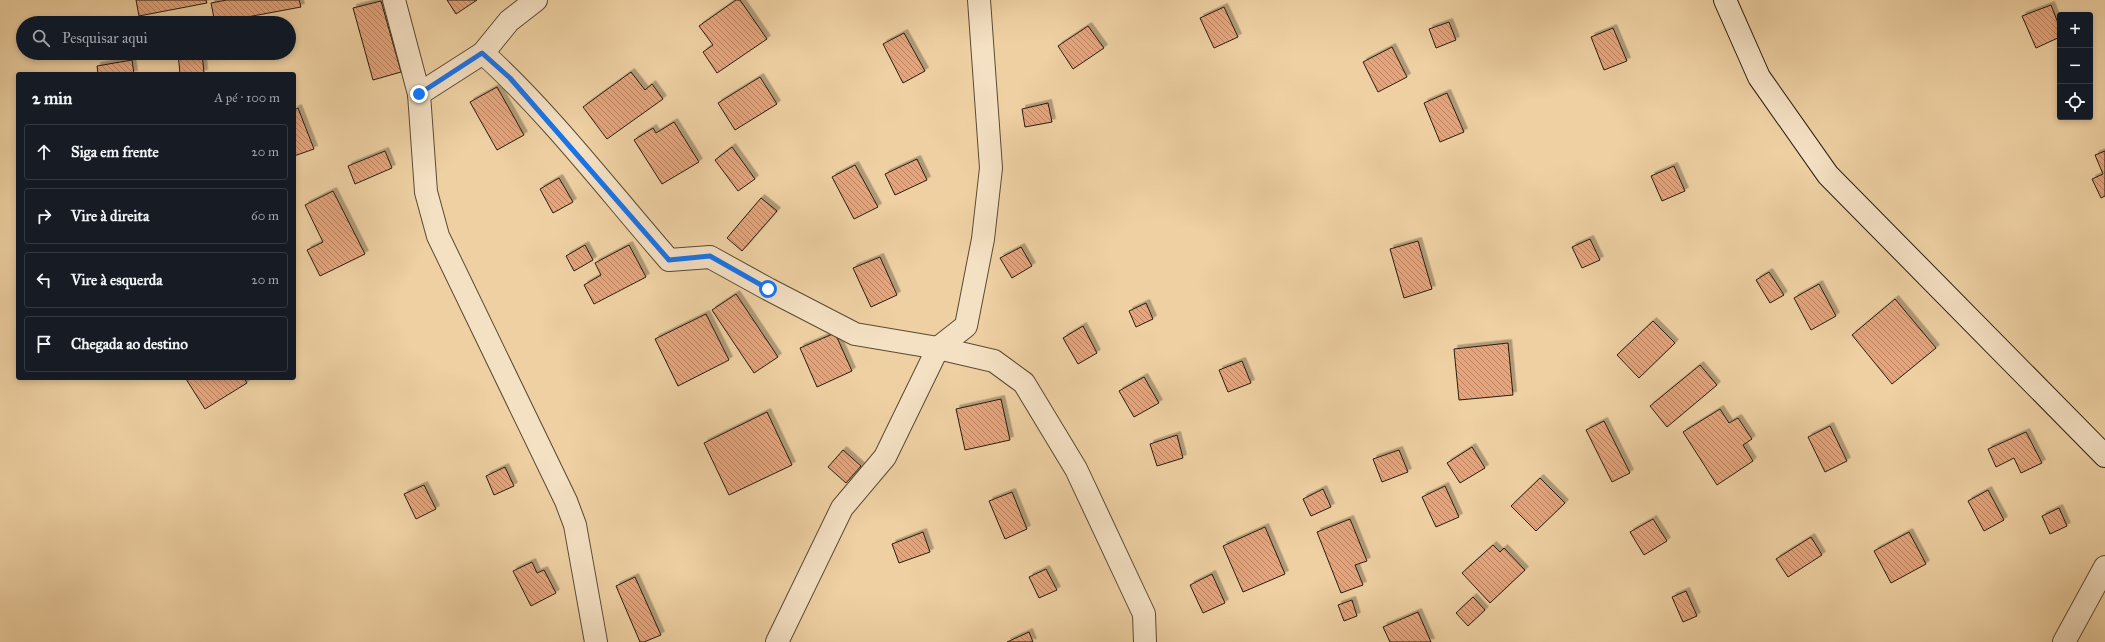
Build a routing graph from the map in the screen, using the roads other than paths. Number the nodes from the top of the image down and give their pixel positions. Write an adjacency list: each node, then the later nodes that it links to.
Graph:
1 (394, 0): 6 (street)
2 (536, 0): 5 (street)
3 (978, 0): 7 (street)
4 (1725, 0): 8 (street)
5 (482, 53): 6 (street); 7 (street)
6 (419, 94): 10 (street)
7 (938, 348): 11 (street); 12 (street)
8 (2105, 456)
9 (2105, 567): 13 (street)
10 (596, 642)
11 (777, 642)
12 (1145, 642)
13 (2064, 642)

